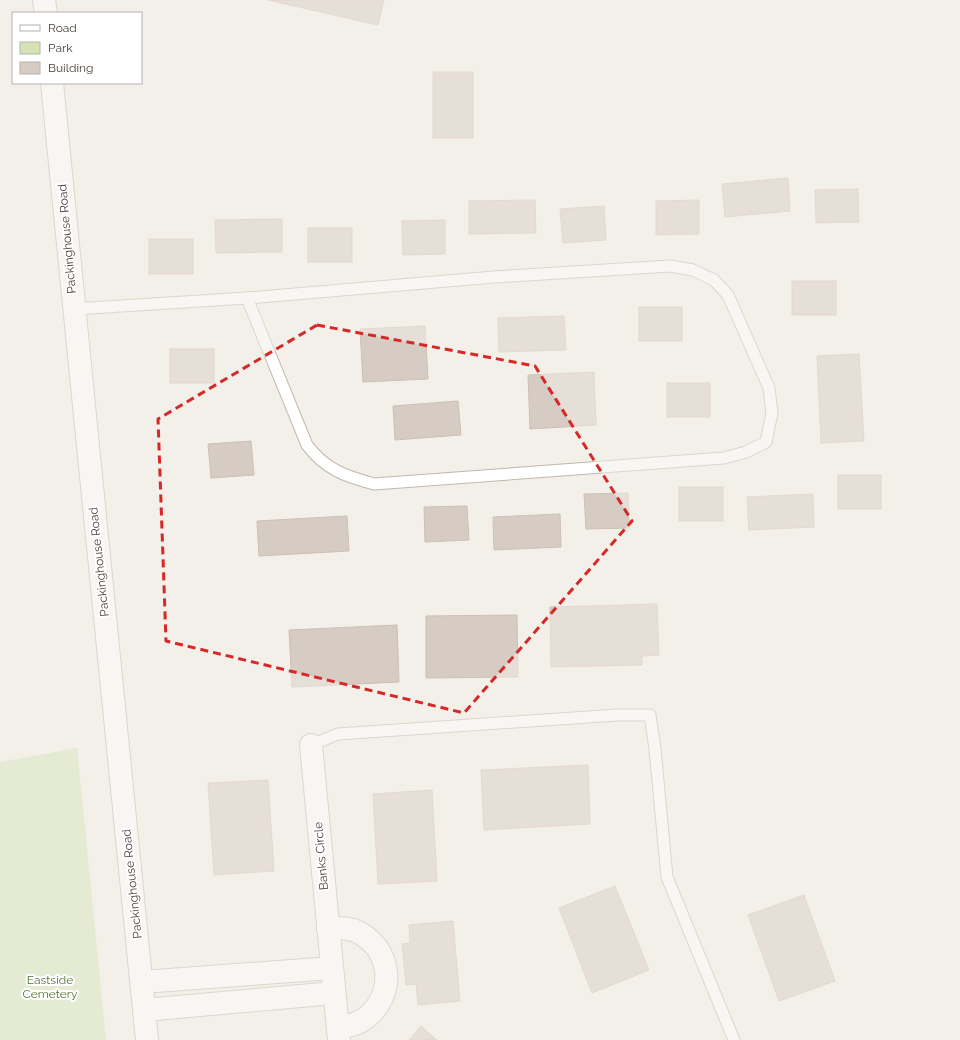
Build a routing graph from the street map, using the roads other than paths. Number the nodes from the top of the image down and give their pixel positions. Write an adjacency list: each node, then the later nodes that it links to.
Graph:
1 (44, 0): 2 (street)
2 (46, 12)
3 (52, 84): 5 (street, Packinghouse Road)
4 (247, 298): 4 (lane); 5 (lane)
5 (74, 310): 9 (street, Packinghouse Road)
6 (311, 745): 7 (street, Banks Circle); 14 (lane)
7 (328, 928): 8 (street, Banks Circle); 12 (street)
8 (332, 968): 9 (street); 10 (street, Banks Circle)
9 (142, 982): 11 (street, Packinghouse Road)
10 (334, 993): 11 (street); 12 (street, Banks Circle)
11 (144, 1010): 13 (street, Packinghouse Road)
12 (339, 1034)
13 (147, 1040)
14 (734, 1040)

